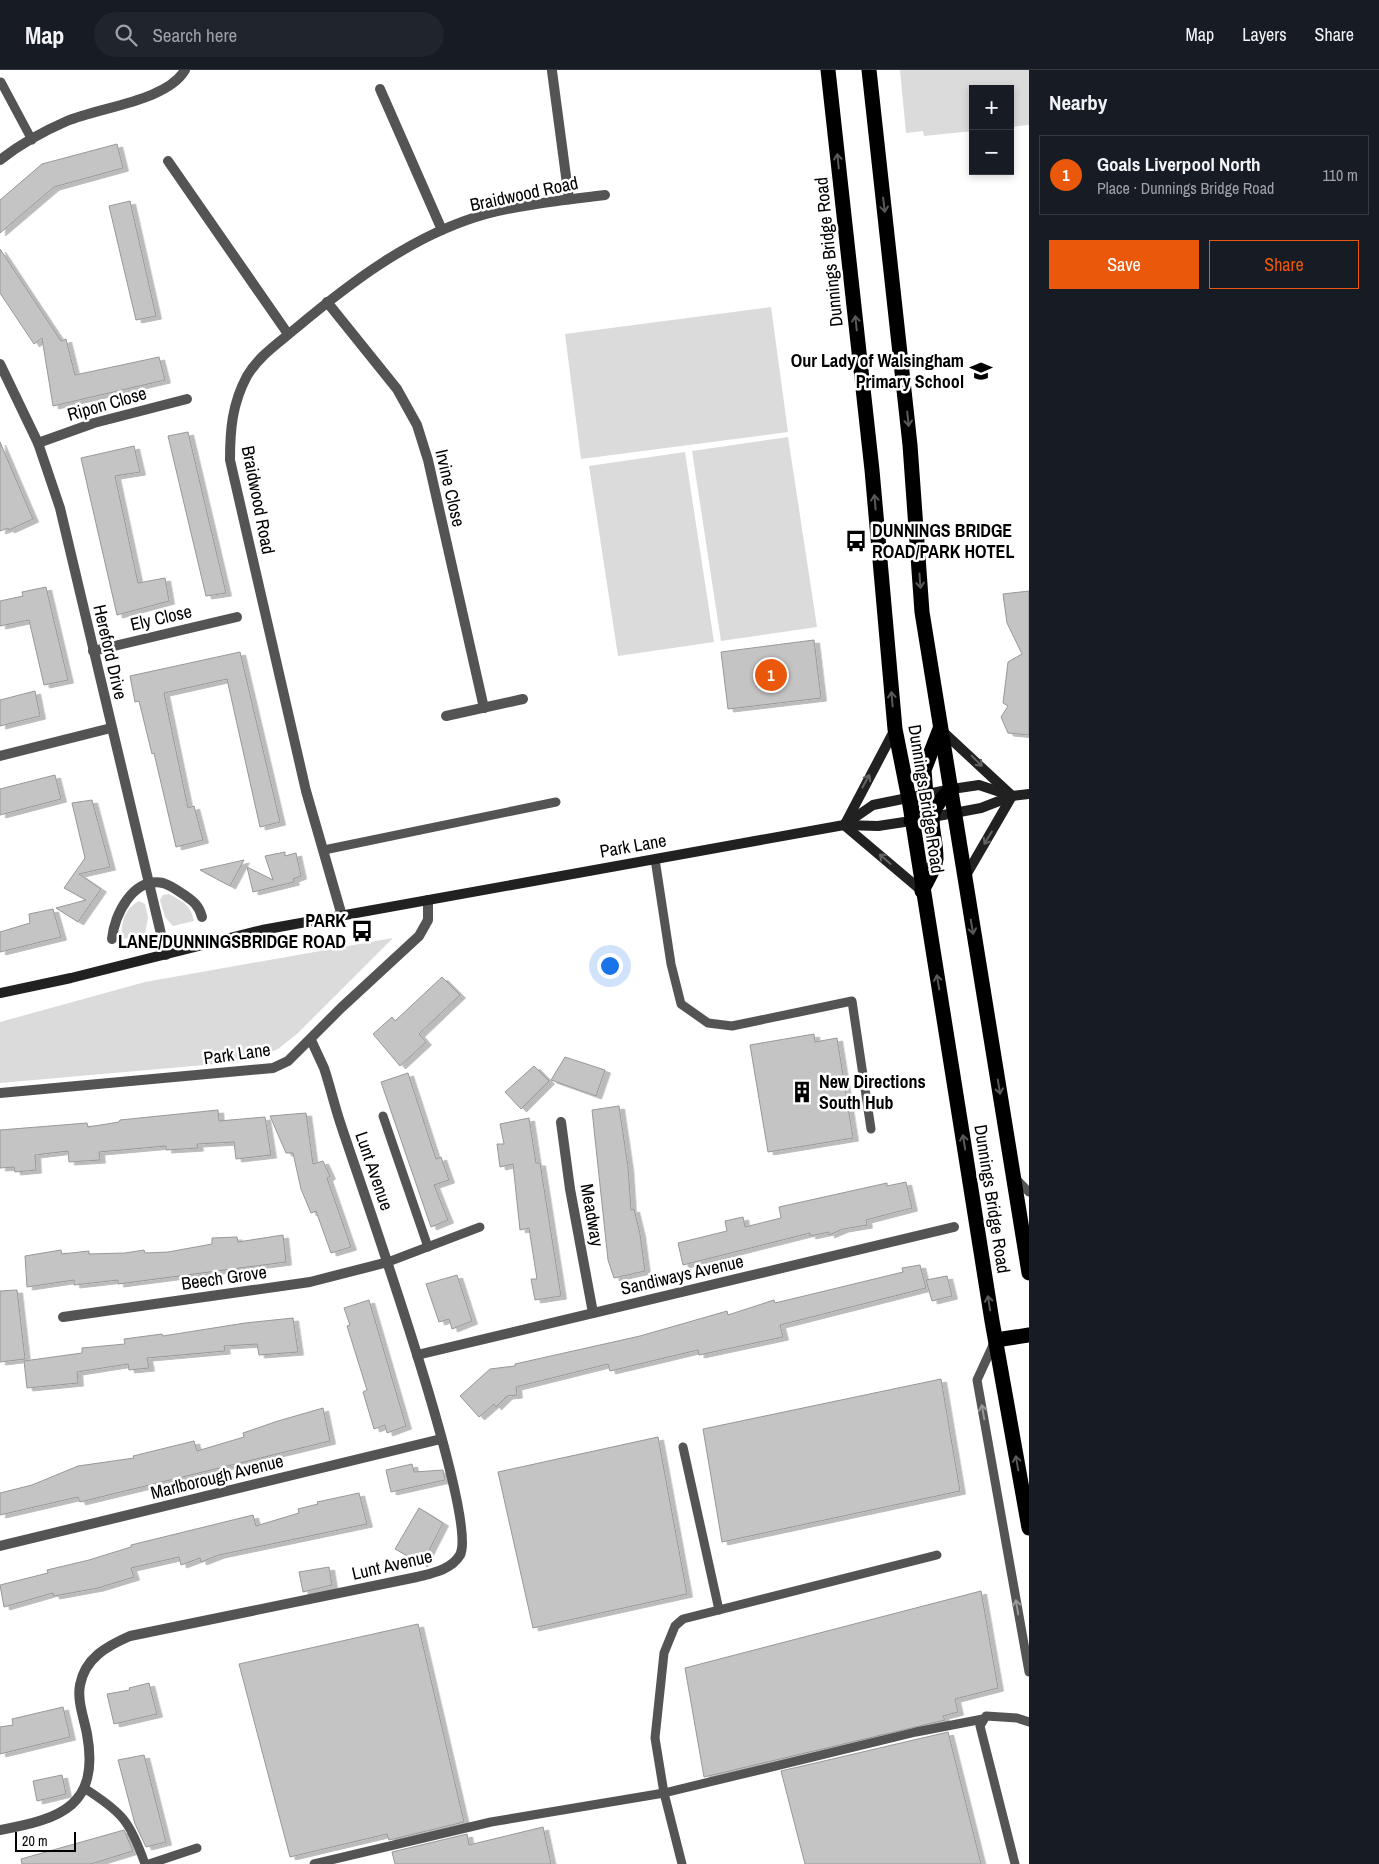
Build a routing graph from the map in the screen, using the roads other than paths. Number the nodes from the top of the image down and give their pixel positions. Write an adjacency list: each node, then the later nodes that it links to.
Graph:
1 (185, 70): 7 (street)
2 (552, 70): 11 (street)
3 (828, 70): 24 (highway, Dunnings Bridge Road, one-way to 3)
4 (869, 70): 25 (highway, Dunnings Bridge Road, one-way to 25)
5 (1, 82): 7 (lane)
6 (380, 89): 12 (street)
7 (32, 140): 8 (street)
8 (0, 160)
9 (168, 162): 14 (street)
10 (605, 195): 11 (street, Braidwood Road)
11 (569, 199): 12 (street, Braidwood Road)
12 (442, 230): 13 (street, Braidwood Road)
13 (327, 302): 14 (street, Braidwood Road); 21 (street, Irvine Close)
14 (288, 334): 37 (street, Braidwood Road)
15 (0, 364): 17 (street, Hereford Drive)
16 (187, 399): 17 (street, Ripon Close)
17 (38, 443): 19 (street, Hereford Drive)
18 (236, 617): 19 (street, Ely Close)
19 (93, 651): 23 (street, Hereford Drive)
20 (524, 699): 21 (street)
21 (484, 708): 22 (street)
22 (446, 716)
23 (111, 728): 26 (street); 40 (street, Hereford Drive)
24 (895, 728): 31 (highway, Dunnings Bridge Road); 36 (street, one-way to 24)
25 (940, 729): 27 (highway, Dunnings Bridge Road); 29 (highway); 30 (street, one-way to 30)
26 (0, 756)
27 (952, 789): 29 (street, Park Lane); 30 (street, Park Lane); 33 (highway, Dunnings Bridge Road); 34 (highway)
28 (1029, 794): 30 (street)
29 (926, 795): 31 (street, Park Lane); 35 (highway)
30 (1012, 796): 33 (street, Park Lane); 39 (street, one-way to 39)
31 (909, 798): 35 (highway, Dunnings Bridge Road); 36 (street, Park Lane)
32 (556, 802): 37 (lane)
33 (956, 812): 34 (street, Park Lane); 39 (highway, Dunnings Bridge Road)
34 (931, 816): 35 (street, Park Lane); 41 (highway)
35 (911, 821): 36 (street, Park Lane); 41 (highway, Dunnings Bridge Road)
36 (844, 824): 38 (street, Park Lane); 41 (street, one-way to 36)
37 (324, 850): 43 (street, Braidwood Road)
38 (654, 859): 42 (street, Park Lane); 52 (lane)
39 (964, 879): 53 (highway, Dunnings Bridge Road, one-way to 53)
40 (149, 884): 44 (street); 45 (street); 46 (street, Hereford Drive)
41 (922, 891): 63 (highway, Dunnings Bridge Road, one-way to 41)
42 (428, 900): 43 (street, Park Lane); 48 (street, Park Lane)
43 (342, 916): 46 (street, Park Lane)
44 (202, 917)
45 (112, 939)
46 (166, 955): 47 (street, Park Lane)
47 (0, 993)
48 (311, 1040): 49 (street, Park Lane); 58 (street, Lunt Avenue)
49 (0, 1093)
50 (383, 1116): 57 (lane)
51 (561, 1122): 60 (street, Meadway)
52 (871, 1129)
53 (1013, 1176): 54 (lane); 59 (highway, Dunnings Bridge Road)
54 (1029, 1192)
55 (480, 1227): 57 (lane)
56 (954, 1227): 60 (street, Sandiways Avenue)
57 (428, 1246): 58 (lane)
58 (388, 1262): 61 (street, Beech Grove); 64 (street, Lunt Avenue)
59 (1029, 1274)
60 (593, 1313): 64 (street, Sandiways Avenue)
61 (63, 1318)
62 (1029, 1334): 63 (highway)
63 (996, 1340): 67 (highway, Dunnings Bridge Road, one-way to 63); 71 (lane, one-way to 63)
64 (417, 1355): 65 (street, Lunt Avenue)
65 (441, 1439): 68 (street, Marlborough Avenue); 74 (street, Lunt Avenue)
66 (683, 1447): 70 (lane)
67 (1029, 1528)
68 (0, 1546)
69 (937, 1555): 70 (lane)
70 (719, 1610): 75 (lane)
71 (1029, 1672)
72 (982, 1719): 73 (lane); 75 (lane); 82 (lane)
73 (1029, 1722)
74 (84, 1788): 76 (street, Lunt Avenue); 78 (lane)
75 (664, 1793): 80 (lane); 81 (lane)
76 (0, 1830)
77 (197, 1848): 79 (lane)
78 (145, 1864)
79 (149, 1864)
80 (314, 1864)
81 (682, 1864)
82 (1015, 1864)

